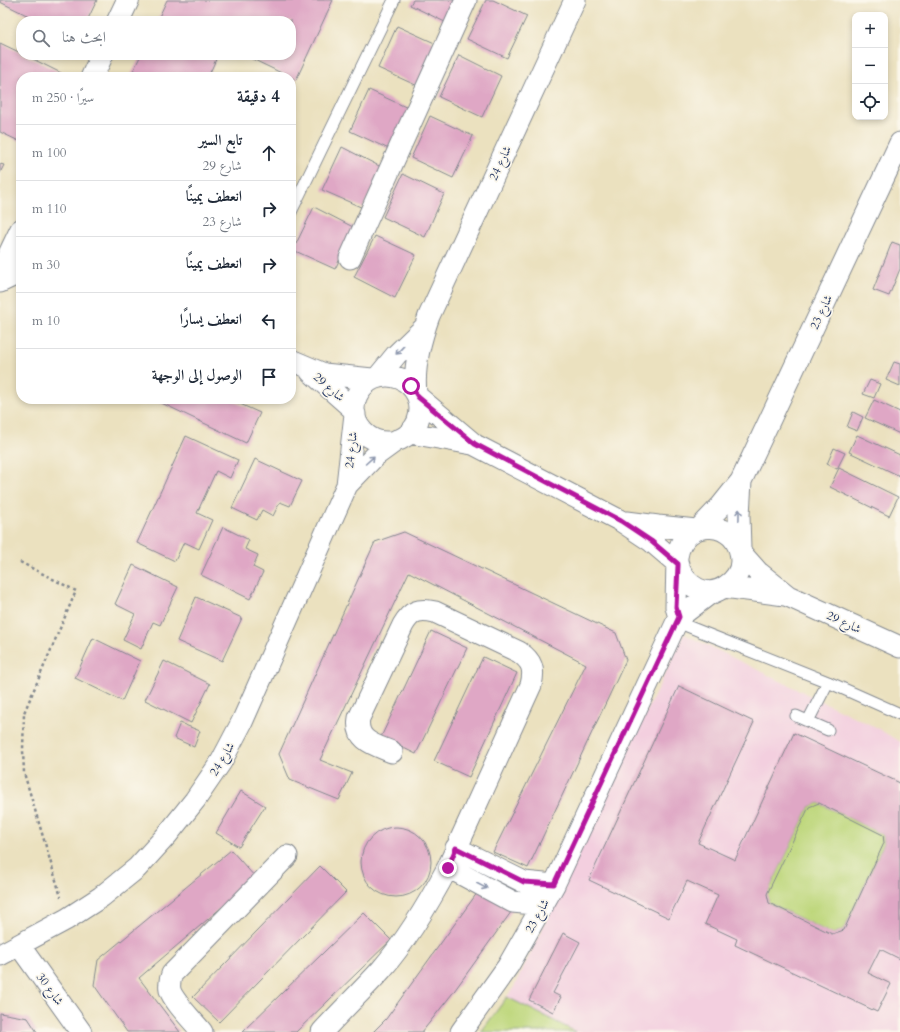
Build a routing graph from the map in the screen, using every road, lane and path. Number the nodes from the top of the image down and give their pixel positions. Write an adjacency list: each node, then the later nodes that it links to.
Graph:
1 (128, 0): 5 (street)
2 (394, 0): 9 (lane)
3 (466, 0): 11 (street)
4 (574, 0): 15 (street, شارع 24)
5 (120, 16)
6 (100, 60): 7 (street)
7 (94, 72)
8 (900, 143): 22 (street, شارع 23)
9 (296, 202)
10 (16, 240): 12 (street)
11 (350, 258)
12 (0, 274)
13 (16, 274): 14 (street)
14 (0, 282)
15 (425, 326): 17 (street, شارع 24, one-way to 17); 18 (street, شارع 24)
16 (297, 363): 17 (street, شارع 29); 19 (street, شارع 29)
17 (375, 378): 18 (street); 19 (street)
18 (417, 395): 20 (street); 21 (street)
19 (354, 412): 20 (street); 23 (street, شارع 24)
20 (403, 436): 21 (street); 23 (street, شارع 24, one-way to 20)
21 (475, 444): 24 (street)
22 (741, 481): 25 (street, شارع 23); 26 (street, شارع 23, one-way to 22)
23 (347, 485): 44 (street, شارع 24)
24 (621, 521): 25 (street); 28 (street)
25 (697, 529): 26 (street); 28 (street)
26 (740, 551): 29 (street); 30 (street, شارع 29)
27 (20, 562): 44 (path)
28 (678, 565): 29 (street); 31 (street)
29 (722, 588): 30 (street, شارع 29); 31 (street, شارع 23)
30 (788, 596): 32 (street, شارع 29)
31 (678, 620): 33 (lane); 42 (street, شارع 23)
32 (900, 647)
33 (828, 682): 34 (lane); 36 (lane)
34 (900, 714)
35 (796, 716): 36 (lane)
36 (808, 721): 37 (lane)
37 (828, 730)
38 (392, 752): 39 (street)
39 (456, 848): 41 (street); 42 (street)
40 (287, 856): 48 (street)
41 (448, 868): 43 (street, one-way to 43); 49 (street)
42 (554, 884): 43 (street, شارع 23)
43 (543, 905): 50 (street, شارع 23)
44 (67, 919): 45 (street, شارع 24)
45 (19, 945): 46 (street, شارع 24); 47 (street, شارع 30)
46 (0, 955)
47 (81, 1032)
48 (202, 1032)
49 (322, 1032)
50 (461, 1032)

